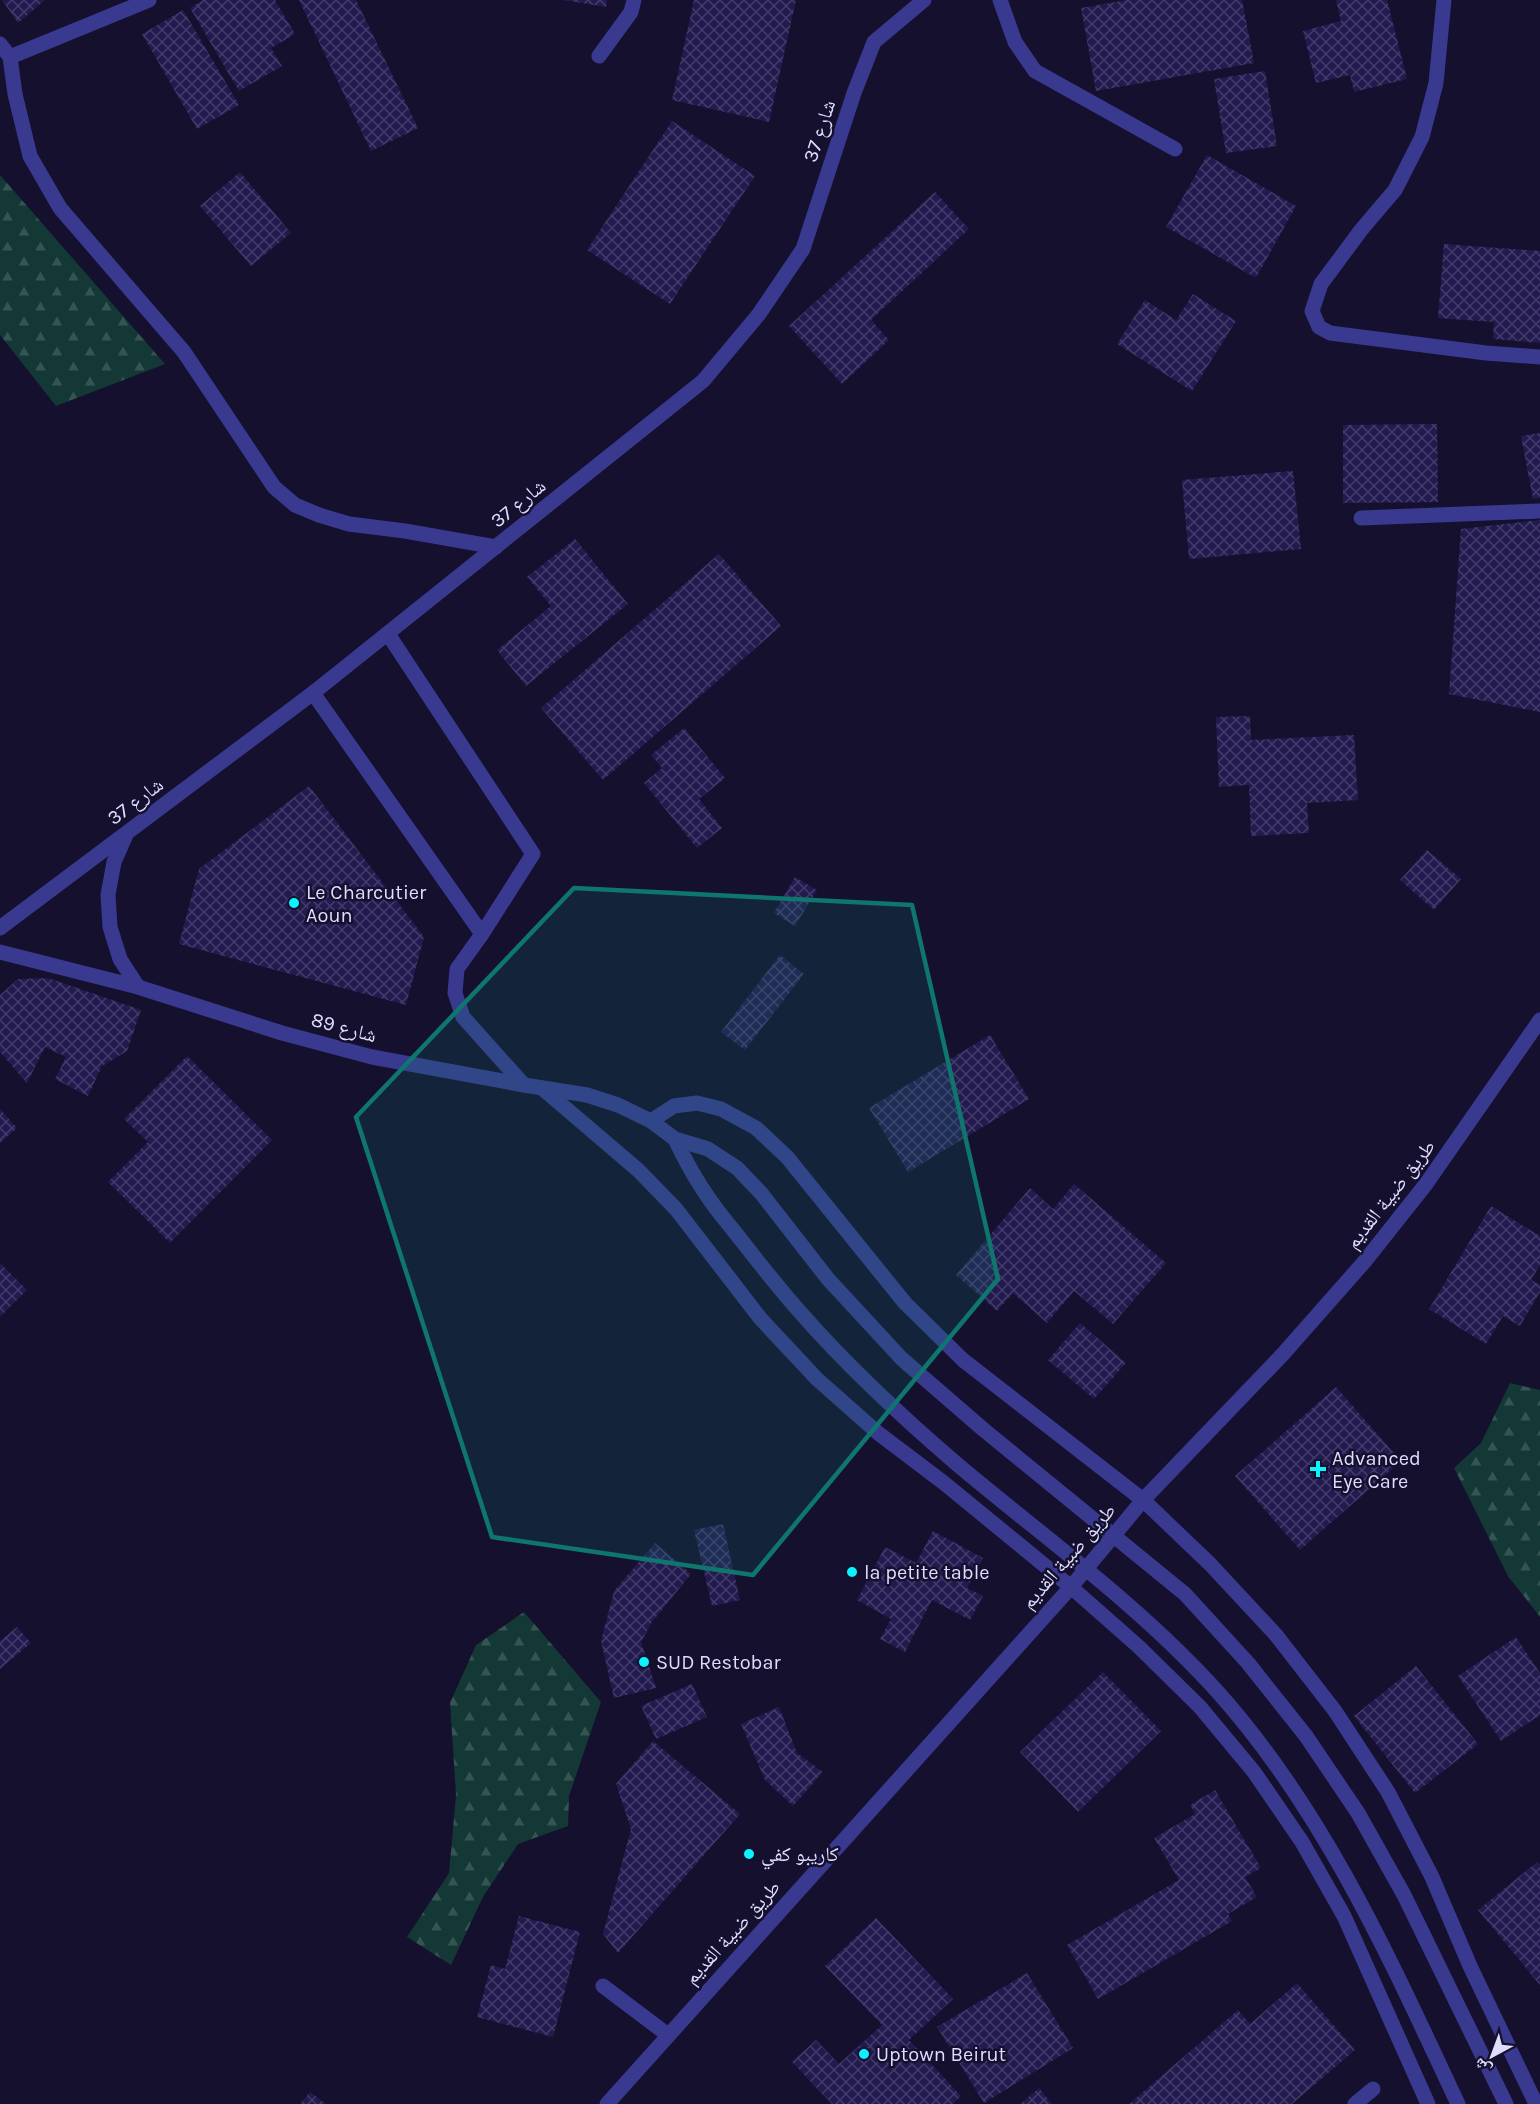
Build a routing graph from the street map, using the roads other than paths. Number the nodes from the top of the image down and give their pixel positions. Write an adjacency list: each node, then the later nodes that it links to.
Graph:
1 (149, 0): 8 (street)
2 (634, 0): 7 (street)
3 (924, 0): 13 (street, شارع 37)
4 (1000, 0): 9 (street)
5 (1444, 0): 10 (street)
6 (0, 44): 8 (street)
7 (599, 56)
8 (10, 57): 13 (street)
9 (1174, 149)
10 (1540, 357)
11 (1540, 511): 12 (street)
12 (1361, 518)
13 (496, 548): 14 (street, شارع 37)
14 (388, 634): 15 (street, شارع 37); 18 (street)
15 (313, 693): 16 (street, شارع 37); 18 (street)
16 (128, 832): 17 (street, شارع 37); 20 (street)
17 (0, 928)
18 (482, 934): 22 (street)
19 (0, 952): 20 (street, شارع 89)
20 (138, 987): 22 (street, شارع 89)
21 (1540, 1020): 26 (street, طريق ضبية القديم)
22 (524, 1086): 23 (street, شارع 89)
23 (542, 1088): 24 (street, شارع 89); 27 (street)
24 (651, 1121): 25 (street, شارع 89); 26 (street)
25 (675, 1139): 34 (street, bridge); 35 (street, bridge)
26 (1143, 1500): 27 (street, طريق ضبية القديم); 36 (street)
27 (1071, 1587): 29 (street, طريق ضبية القديم); 33 (street)
28 (603, 1986): 29 (street)
29 (668, 2035): 31 (street, طريق ضبية القديم)
30 (1373, 2089): 32 (street)
31 (608, 2104)
32 (1355, 2104)
33 (1428, 2104)
34 (1458, 2104)
35 (1506, 2104)
36 (1536, 2104)

